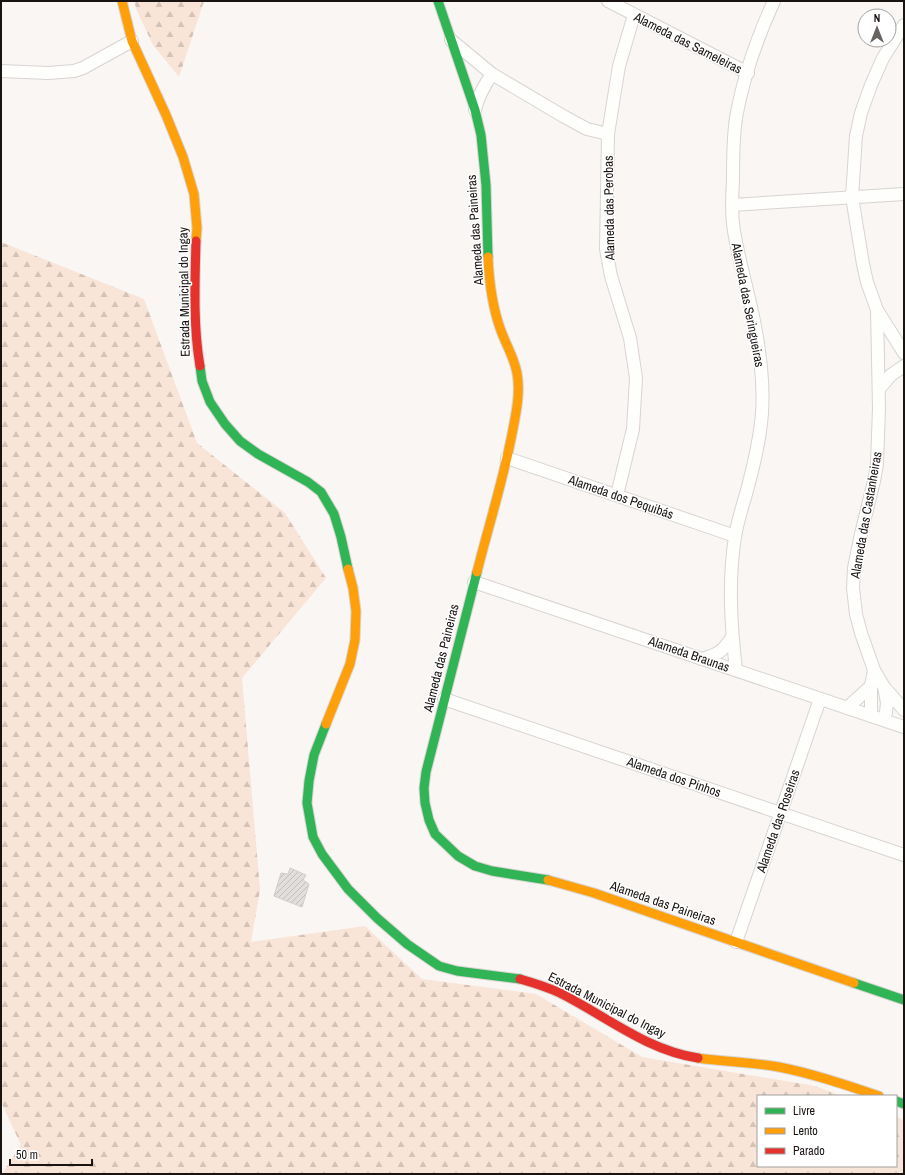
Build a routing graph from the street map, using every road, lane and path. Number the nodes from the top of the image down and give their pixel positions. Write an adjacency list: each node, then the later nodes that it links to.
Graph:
1 (122, 1): 8 (street, Estrada Municipal do Ingay)
2 (438, 1): 7 (street, Alameda das Paineiras)
3 (608, 1): 5 (street, Alameda das Sameleiras)
4 (774, 1): 13 (street, Alameda das Seringueiras)
5 (634, 15): 13 (street, Alameda das Sameleiras); 15 (street, Alameda das Perobas)
6 (904, 25): 17 (street)
7 (451, 40): 9 (street); 11 (street, Alameda das Paineiras)
8 (132, 41): 10 (street); 43 (street, Estrada Municipal do Ingay)
9 (476, 60): 11 (street); 12 (street)
10 (1, 71)
11 (462, 72): 14 (street, Alameda das Paineiras)
12 (492, 74): 14 (street); 15 (street)
13 (748, 74): 18 (street, Alameda das Seringueiras)
14 (475, 110): 24 (street, Alameda das Paineiras)
15 (608, 134): 25 (street, Alameda das Perobas)
16 (904, 194): 17 (street)
17 (852, 197): 18 (street); 19 (street)
18 (732, 205): 26 (street, Alameda das Seringueiras)
19 (876, 310): 20 (street); 21 (street, Alameda das Castanheiras)
20 (901, 349): 21 (street)
21 (878, 360): 23 (street, Alameda das Castanheiras)
22 (904, 366): 23 (street)
23 (879, 389): 31 (street, Alameda das Castanheiras)
24 (507, 458): 25 (street, Alameda dos Pequibás); 27 (street, Alameda das Paineiras)
25 (617, 495): 26 (street, Alameda dos Pequibás)
26 (735, 536): 28 (street, Alameda das Seringueiras)
27 (474, 582): 29 (street, Alameda Braunas); 32 (street, Alameda das Paineiras)
28 (732, 637): 29 (street); 30 (street, Alameda das Seringueiras)
29 (702, 659): 30 (street, Alameda Braunas)
30 (736, 670): 33 (street, Alameda Braunas)
31 (878, 686): 34 (street); 35 (street); 36 (street, Alameda das Castanheiras); 37 (street, Alameda das Castanheiras)
32 (444, 699): 39 (street, Alameda dos Pinhos); 41 (street, Alameda das Paineiras)
33 (820, 699): 34 (street, Alameda Braunas); 39 (street, Alameda das Roseiras)
34 (847, 708): 36 (street, Alameda Braunas)
35 (904, 710)
36 (871, 716): 37 (street, Alameda Braunas)
37 (884, 720): 38 (street, Alameda Braunas)
38 (904, 727)
39 (781, 813): 40 (street, Alameda dos Pinhos); 41 (street, Alameda das Roseiras)
40 (904, 855)
41 (736, 942): 42 (street, Alameda das Paineiras)
42 (904, 1000)
43 (876, 1095)

